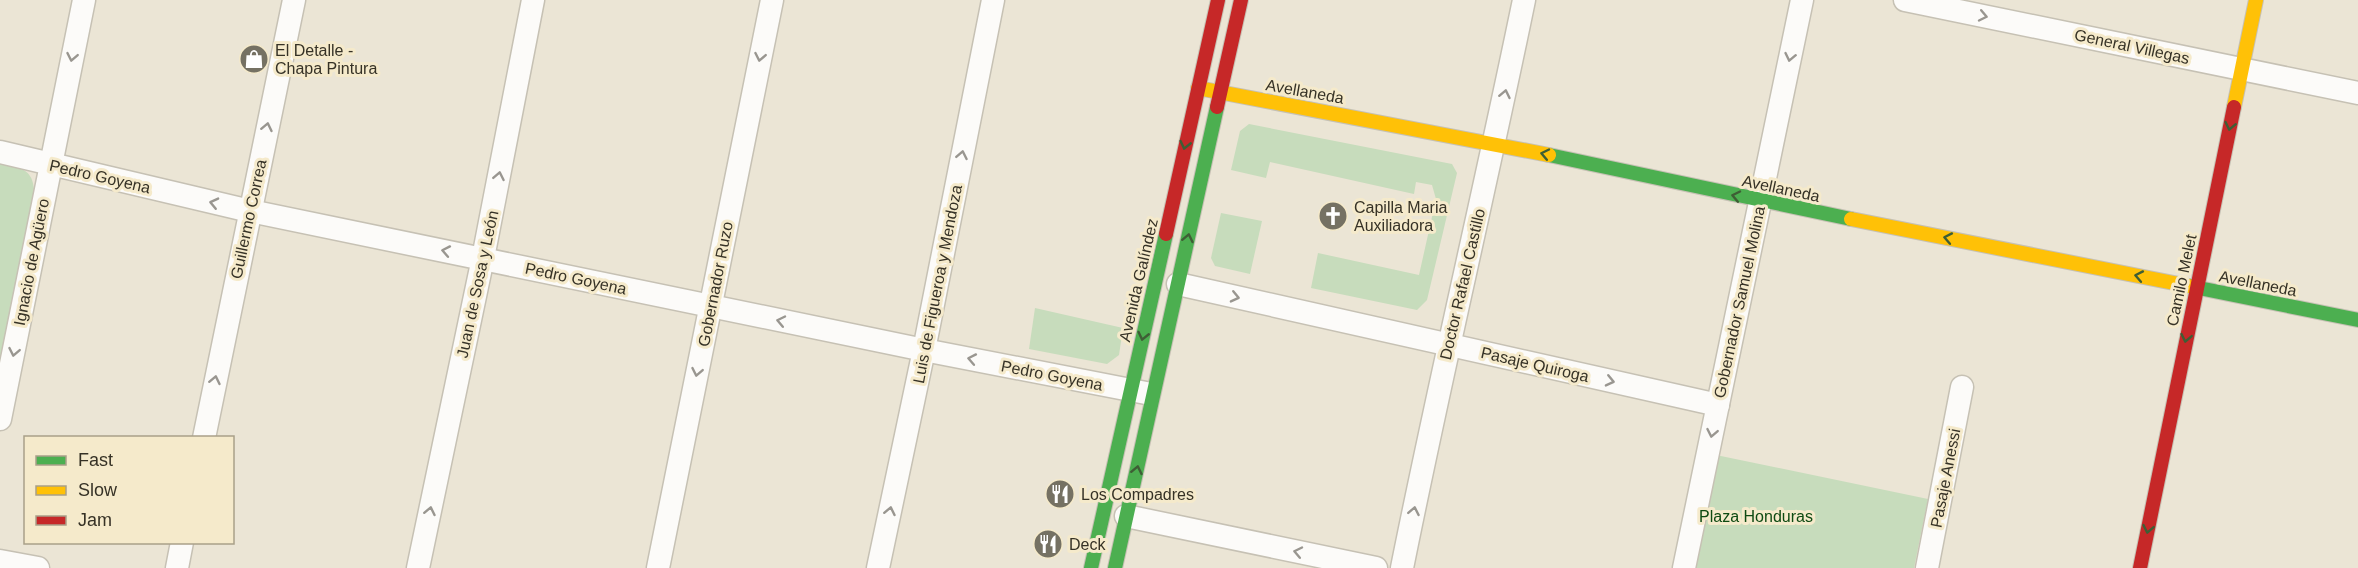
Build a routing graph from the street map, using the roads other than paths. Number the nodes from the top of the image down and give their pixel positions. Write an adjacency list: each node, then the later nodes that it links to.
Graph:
1 (84, 0): 18 (street, Ignacio de Agüero, one-way to 18)
2 (294, 0): 20 (street, Guillermo Correa, one-way to 2)
3 (533, 0): 21 (street, Juan de Sosa y León, one-way to 3)
4 (772, 0): 24 (street, Gobernador Ruzo, one-way to 24)
5 (993, 0): 27 (street, Luis de Figueroa y Mendoza, one-way to 5)
6 (1218, 0): 13 (main road, Avenida Galíndez)
7 (1241, 0): 14 (main road)
8 (1524, 0): 16 (street, Doctor Rafael Castillo, one-way to 8)
9 (1802, 0): 19 (street, Gobernador Samuel Molina, one-way to 19)
10 (1905, 0): 12 (street, General Villegas, one-way to 12)
11 (2256, 0): 12 (main road, Camilo Melet)
12 (2242, 69): 15 (street, General Villegas); 23 (main road, Camilo Melet, one-way to 23)
13 (1198, 88): 14 (main road, Avellaneda); 29 (main road, Avenida Galíndez, one-way to 29)
14 (1220, 92): 16 (main road, Avellaneda); 22 (main road, one-way to 14)
15 (2358, 93)
16 (1494, 143): 19 (main road, Avellaneda, one-way to 16); 26 (street, Doctor Rafael Castillo)
17 (0, 152): 18 (street, Pedro Goyena)
18 (50, 164): 20 (street, Pedro Goyena, one-way to 18); 32 (street, Ignacio de Agüero, one-way to 32)
19 (1760, 201): 23 (main road, Avellaneda, one-way to 19); 31 (street, Gobernador Samuel Molina)
20 (250, 211): 21 (street, Pedro Goyena, one-way to 20); 33 (street, Guillermo Correa, one-way to 20)
21 (483, 258): 24 (street, Pedro Goyena); 39 (street, Juan de Sosa y León, one-way to 21)
22 (1178, 284): 26 (street, Pasaje Quiroga, one-way to 26); 30 (main road)
23 (2196, 287): 25 (main road, Avellaneda); 48 (main road, Camilo Melet, one-way to 48)
24 (711, 307): 27 (street, Pedro Goyena, one-way to 24); 40 (street, Gobernador Ruzo, one-way to 40)
25 (2358, 320)
26 (1448, 344): 31 (street, Pasaje Quiroga, one-way to 31); 45 (street, Doctor Rafael Castillo, one-way to 26)
27 (924, 350): 29 (street, Pedro Goyena, one-way to 27); 41 (street, Luis de Figueroa y Mendoza, one-way to 27)
28 (1962, 387): 47 (street, Pasaje Anessi)
29 (1131, 390): 30 (street, Pedro Goyena); 42 (main road, Avenida Galíndez)
30 (1153, 395): 34 (main road, one-way to 30)
31 (1718, 405): 46 (street, Gobernador Samuel Molina, one-way to 46)
32 (0, 419)
33 (204, 436)
34 (1126, 516): 43 (main road); 44 (street, one-way to 34)
35 (182, 544): 38 (street)
36 (0, 561): 37 (street)
37 (38, 568)
38 (177, 568)
39 (418, 568)
40 (658, 568)
41 (878, 568)
42 (1091, 568)
43 (1115, 568)
44 (1376, 568)
45 (1402, 568)
46 (1684, 568)
47 (1927, 568)
48 (2140, 568)

